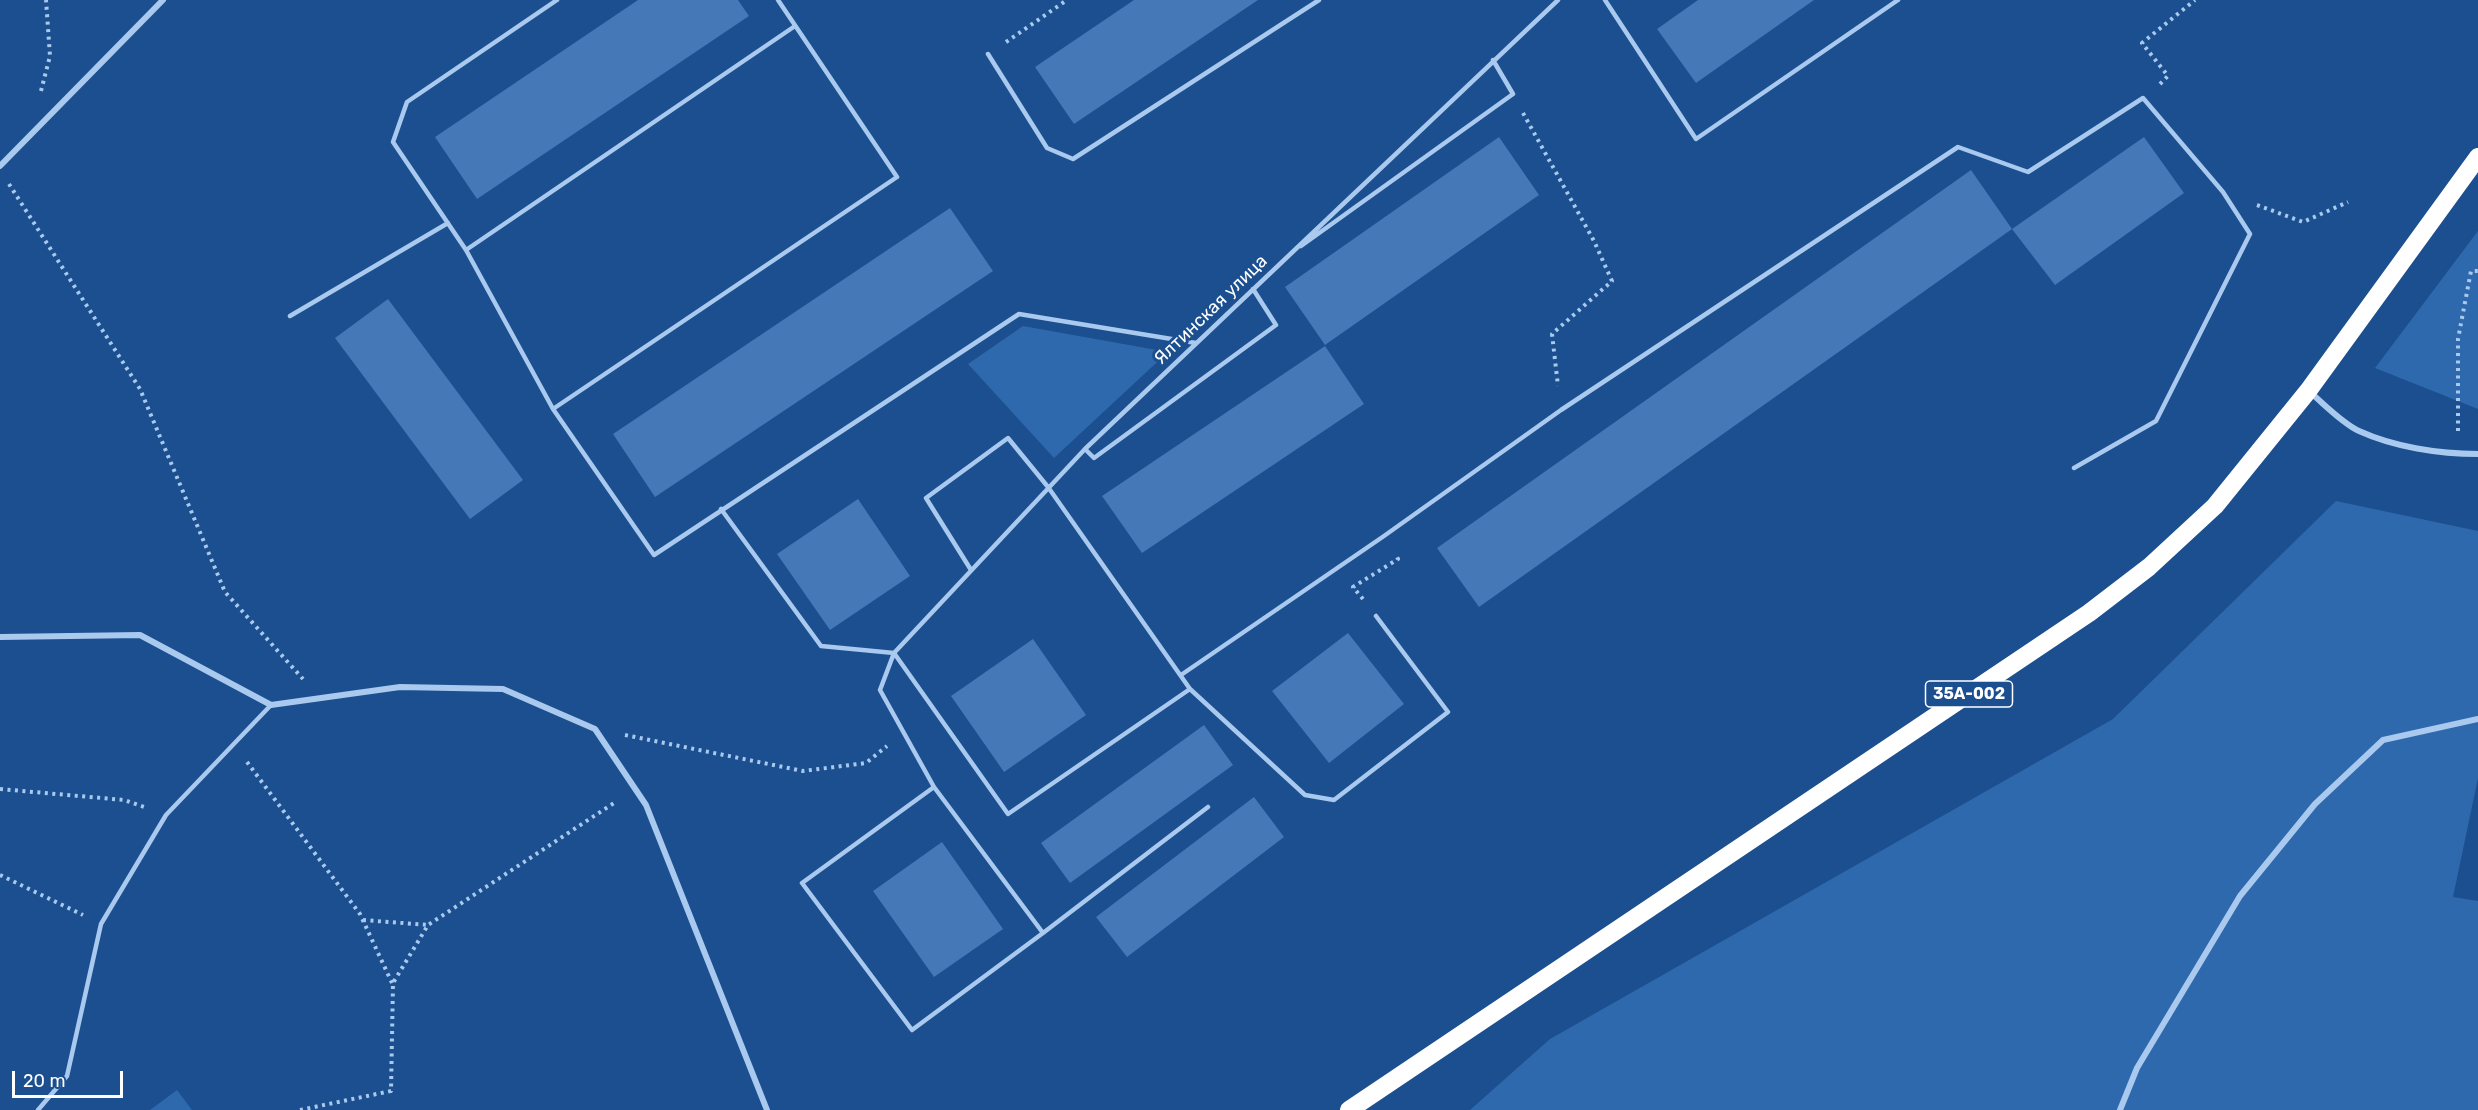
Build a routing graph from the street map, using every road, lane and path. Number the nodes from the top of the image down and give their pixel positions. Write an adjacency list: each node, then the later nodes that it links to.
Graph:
1 (46, 0): 16 (path)
2 (163, 0): 16 (street)
3 (557, 0): 22 (lane)
4 (778, 0): 11 (lane)
5 (1067, 0): 12 (path)
6 (1319, 0): 12 (lane)
7 (1558, 0): 13 (lane, Ялтинская улица)
8 (1605, 0): 9 (lane)
9 (1898, 0)
10 (2195, 0): 15 (path)
11 (795, 26): 23 (lane); 30 (lane)
12 (988, 54)
13 (1493, 60): 14 (lane); 24 (lane, Ялтинская улица)
14 (1513, 94): 24 (lane); 31 (path)
15 (2143, 98): 20 (lane); 31 (lane)
16 (31, 135): 18 (street)
17 (2478, 157): 29 (highway, 35А-002)
18 (0, 166)
19 (6, 181): 44 (path)
20 (2223, 192): 21 (path); 35 (lane)
21 (2348, 201)
22 (448, 223): 23 (lane); 27 (lane)
23 (466, 250): 30 (lane)
24 (1287, 256): 26 (lane, Ялтинская улица)
25 (2478, 271): 33 (path)
26 (1253, 289): 28 (lane, Ялтинская улица); 32 (lane)
27 (290, 316)
28 (1197, 343): 32 (lane, Ялтинская улица); 37 (lane)
29 (2308, 391): 33 (street); 64 (highway, 35А-002)
30 (553, 409): 37 (lane)
31 (1561, 410): 42 (lane)
32 (1084, 449): 36 (lane, Ялтинская улица)
33 (2458, 454): 34 (street)
34 (2478, 454)
35 (2074, 468)
36 (1048, 487): 38 (lane, Ялтинская улица); 38 (lane); 42 (lane)
37 (721, 509): 41 (lane)
38 (971, 570): 41 (lane, Ялтинская улица)
39 (1376, 616): 43 (lane)
40 (0, 637): 45 (street)
41 (894, 653): 43 (lane); 48 (lane)
42 (1181, 675): 43 (lane)
43 (1190, 689)
44 (319, 698): 45 (street); 47 (street)
45 (271, 705): 49 (lane)
46 (2478, 719): 65 (street)
47 (595, 729): 48 (path); 52 (street)
48 (903, 732): 50 (lane)
49 (233, 744): 54 (lane); 56 (path)
50 (934, 787): 59 (lane); 59 (lane)
51 (0, 789): 54 (path)
52 (635, 789): 58 (path); 63 (street)
53 (1208, 807): 59 (lane)
54 (166, 815): 57 (lane)
55 (0, 875): 57 (path)
56 (363, 920): 58 (path); 60 (path)
57 (101, 924): 61 (lane)
58 (428, 925): 60 (path)
59 (1043, 933)
60 (393, 984): 62 (path)
61 (38, 1110)
62 (300, 1110)
63 (767, 1110)
64 (1349, 1110)
65 (2120, 1110)

